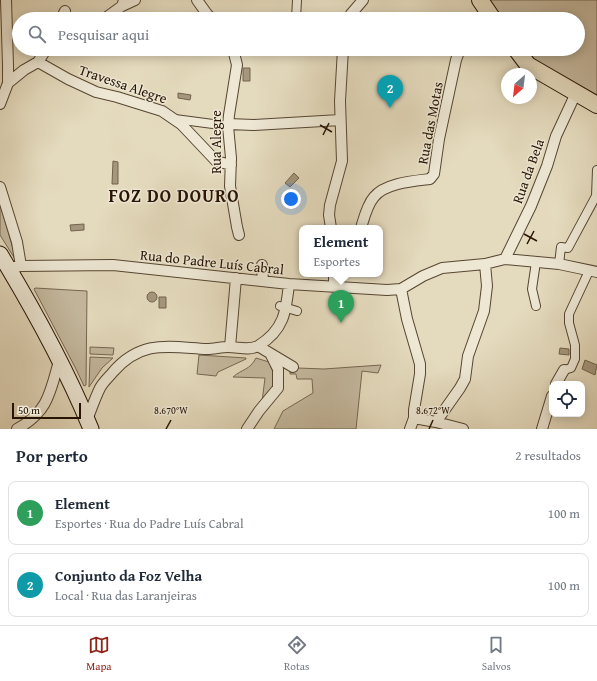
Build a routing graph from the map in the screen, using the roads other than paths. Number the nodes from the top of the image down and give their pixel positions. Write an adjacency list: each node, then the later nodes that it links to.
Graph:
1 (6, 0): 19 (street)
2 (135, 0): 7 (street)
3 (197, 0): 9 (street)
4 (297, 0): 10 (street)
5 (363, 0): 11 (street)
6 (480, 0): 12 (main road)
7 (123, 3): 8 (street)
8 (112, 12)
9 (206, 12)
10 (296, 12)
11 (353, 12)
12 (486, 12)
13 (42, 56): 18 (street)
14 (235, 56): 25 (street, Rua Alegre)
15 (343, 56): 24 (street)
16 (458, 56): 30 (street, Rua das Motas)
17 (521, 56): 20 (main road)
18 (38, 62): 19 (street); 23 (street, Travessa Alegre)
19 (8, 83): 21 (street)
20 (576, 93): 22 (main road); 33 (street, Rua da Bela)
21 (0, 104)
22 (597, 105)
23 (175, 119): 25 (street); 26 (street, Travessa Alegre)
24 (340, 120): 25 (street); 29 (street)
25 (228, 125): 26 (street, Rua Alegre)
26 (231, 165): 31 (street, Rua Alegre)
27 (597, 170): 36 (street)
28 (0, 187): 38 (street)
29 (331, 225)
30 (362, 225)
31 (239, 235)
32 (0, 254): 38 (main road)
33 (505, 259): 34 (street, Rua do Padre Luís Cabral); 35 (street, Rua do Padre Luís Cabral)
34 (536, 262): 36 (street, Rua do Padre Luís Cabral); 46 (street)
35 (485, 264): 45 (street, Rua do Padre Luís Cabral); 58 (street)
36 (559, 264): 39 (street, Rua do Padre Luís Cabral)
37 (262, 265): 42 (street)
38 (15, 267): 41 (street, Rua do Padre Luís Cabral); 52 (main road)
39 (593, 272): 54 (street)
40 (334, 277): 44 (street)
41 (236, 278): 42 (street, Rua do Padre Luís Cabral); 50 (street)
42 (263, 281): 43 (street, Rua do Padre Luís Cabral)
43 (288, 284): 44 (street, Rua do Padre Luís Cabral); 47 (street)
44 (334, 287): 45 (street, Rua do Padre Luís Cabral)
45 (401, 289): 57 (street)
46 (536, 306)
47 (283, 307): 48 (street); 49 (street)
48 (297, 311)
49 (258, 346): 50 (street); 51 (street)
50 (230, 347): 59 (street)
51 (271, 355): 53 (street); 61 (street)
52 (59, 361): 59 (main road); 60 (street)
53 (293, 367)
54 (564, 370): 55 (street)
55 (558, 381)
56 (549, 406): 64 (street)
57 (414, 418): 58 (street); 62 (street)
58 (436, 422): 63 (street)
59 (89, 424)
60 (17, 429)
61 (247, 429)
62 (410, 429)
63 (463, 429)
64 (542, 429)

